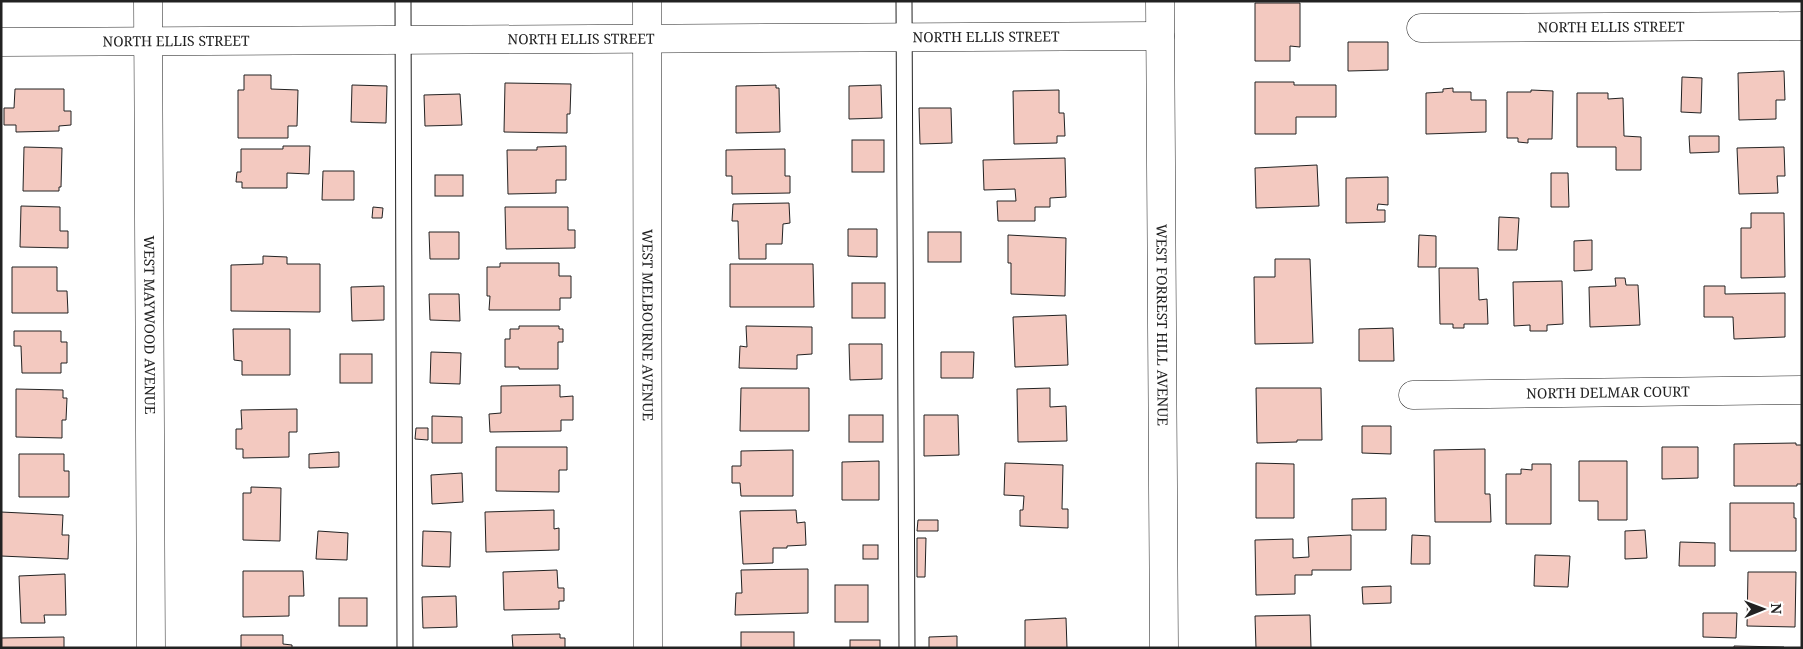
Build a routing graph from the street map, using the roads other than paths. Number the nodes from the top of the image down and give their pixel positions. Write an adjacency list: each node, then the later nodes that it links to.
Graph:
1 (148, 1): 13 (street, WEST MAYWOOD AVENUE)
2 (403, 1): 11 (lane)
3 (647, 1): 9 (street, WEST MELBOURNE AVENUE)
4 (904, 1): 10 (lane)
5 (1160, 1): 8 (street, WEST FORREST HILL AVENUE)
6 (1802, 26): 7 (street, NORTH ELLIS STREET)
7 (1420, 28)
8 (1160, 36): 10 (street, NORTH ELLIS STREET); 20 (street, WEST FORREST HILL AVENUE)
9 (647, 38): 10 (street, NORTH ELLIS STREET); 11 (street, NORTH ELLIS STREET); 18 (street, WEST MELBOURNE AVENUE)
10 (904, 38): 19 (lane)
11 (403, 40): 13 (street, NORTH ELLIS STREET); 17 (lane)
12 (1, 42): 13 (street, NORTH ELLIS STREET)
13 (148, 42): 16 (street, WEST MAYWOOD AVENUE)
14 (1802, 390): 15 (street, NORTH DELMAR COURT)
15 (1413, 395)
16 (151, 648)
17 (405, 648)
18 (648, 648)
19 (907, 648)
20 (1164, 648)

